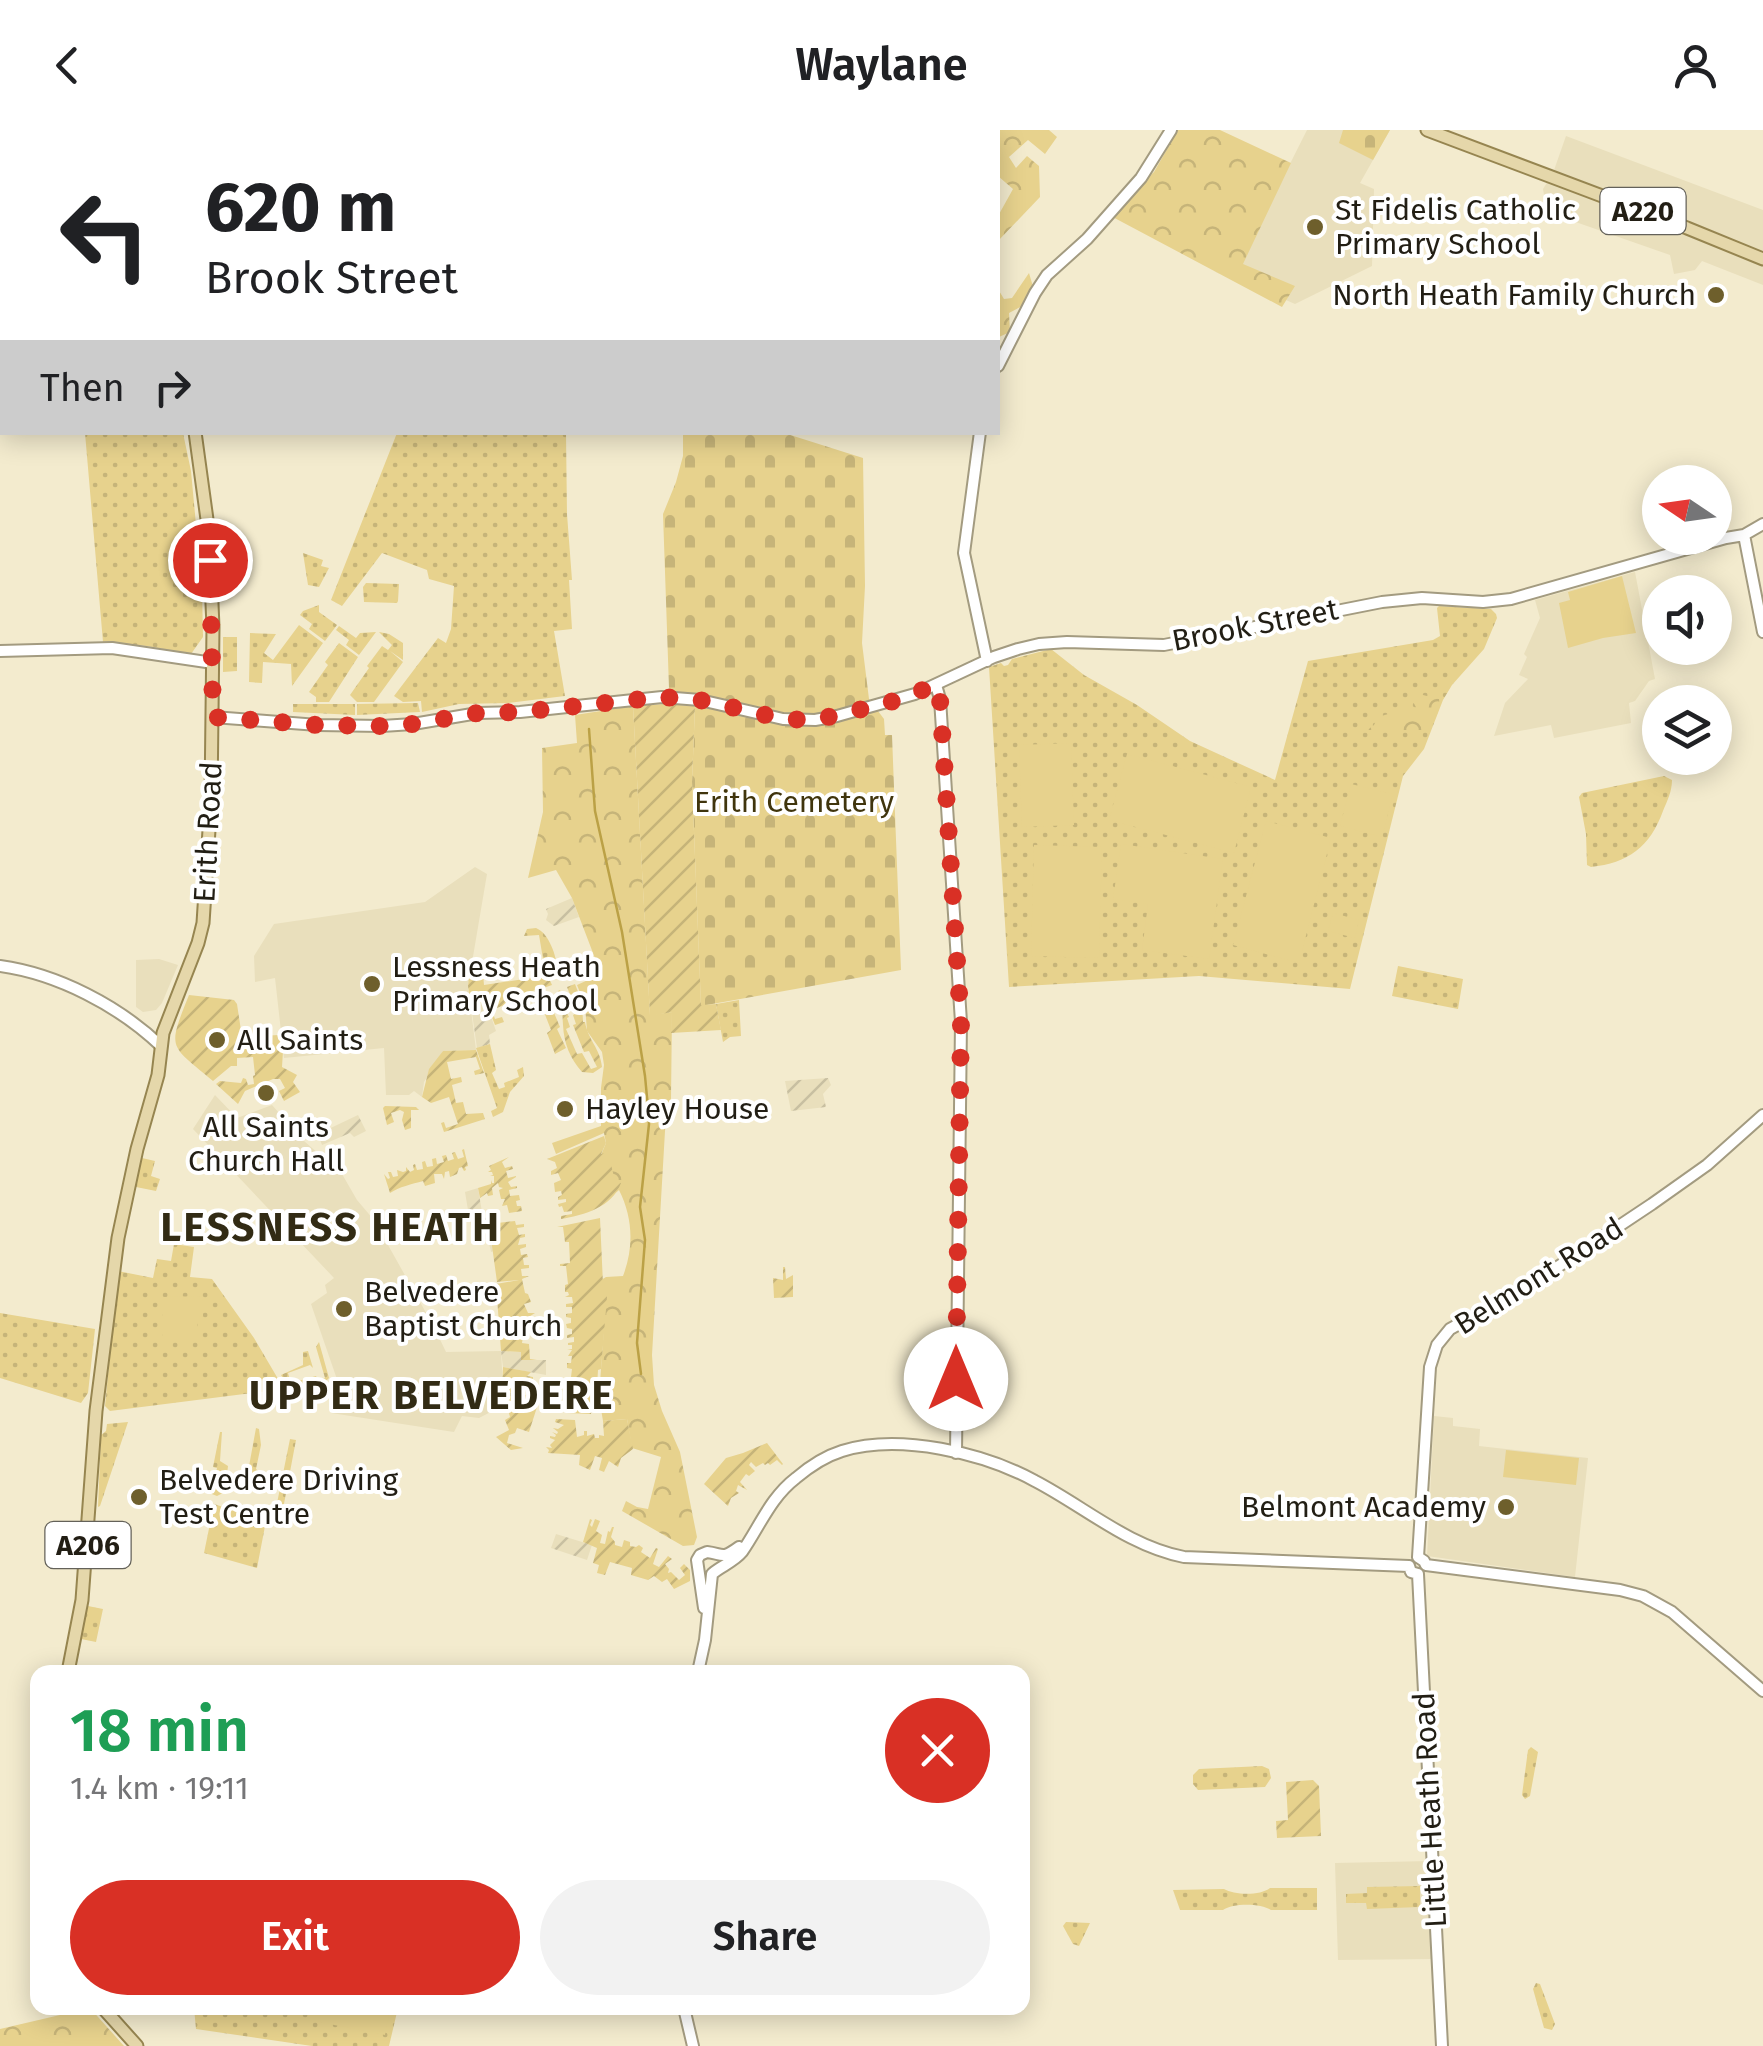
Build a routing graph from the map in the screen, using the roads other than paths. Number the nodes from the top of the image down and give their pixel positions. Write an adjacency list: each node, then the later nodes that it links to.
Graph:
1 (1170, 130): 4 (street)
2 (1427, 130): 3 (main road, A220)
3 (1763, 259)
4 (1000, 362)
5 (195, 435): 12 (main road, Erith Road / A206)
6 (980, 435): 11 (street)
7 (1763, 524): 8 (street, Brook Street)
8 (1744, 535): 9 (street); 11 (street, Brook Street)
9 (1763, 632)
10 (0, 650): 12 (street)
11 (988, 661): 13 (street, Brook Street)
12 (213, 663): 14 (main road, Erith Road / A206)
13 (936, 685): 14 (street, Brook Street); 18 (street)
14 (213, 717): 16 (main road, Erith Road / A206)
15 (0, 966): 16 (street)
16 (160, 1046): 23 (main road, A206)
17 (1763, 1114): 20 (street, Belmont Road)
18 (956, 1452): 19 (street); 20 (street)
19 (716, 1566): 21 (street); 21 (street); 22 (street)
20 (1418, 1566): 25 (street); 30 (street, Little Heath Road)
21 (699, 1571): 22 (street)
22 (706, 1618): 24 (street)
23 (69, 1665)
24 (700, 1665)
25 (1763, 1691)
26 (109, 2015): 28 (main road)
27 (686, 2015): 29 (street)
28 (137, 2046)
29 (693, 2046)
30 (1442, 2046)

